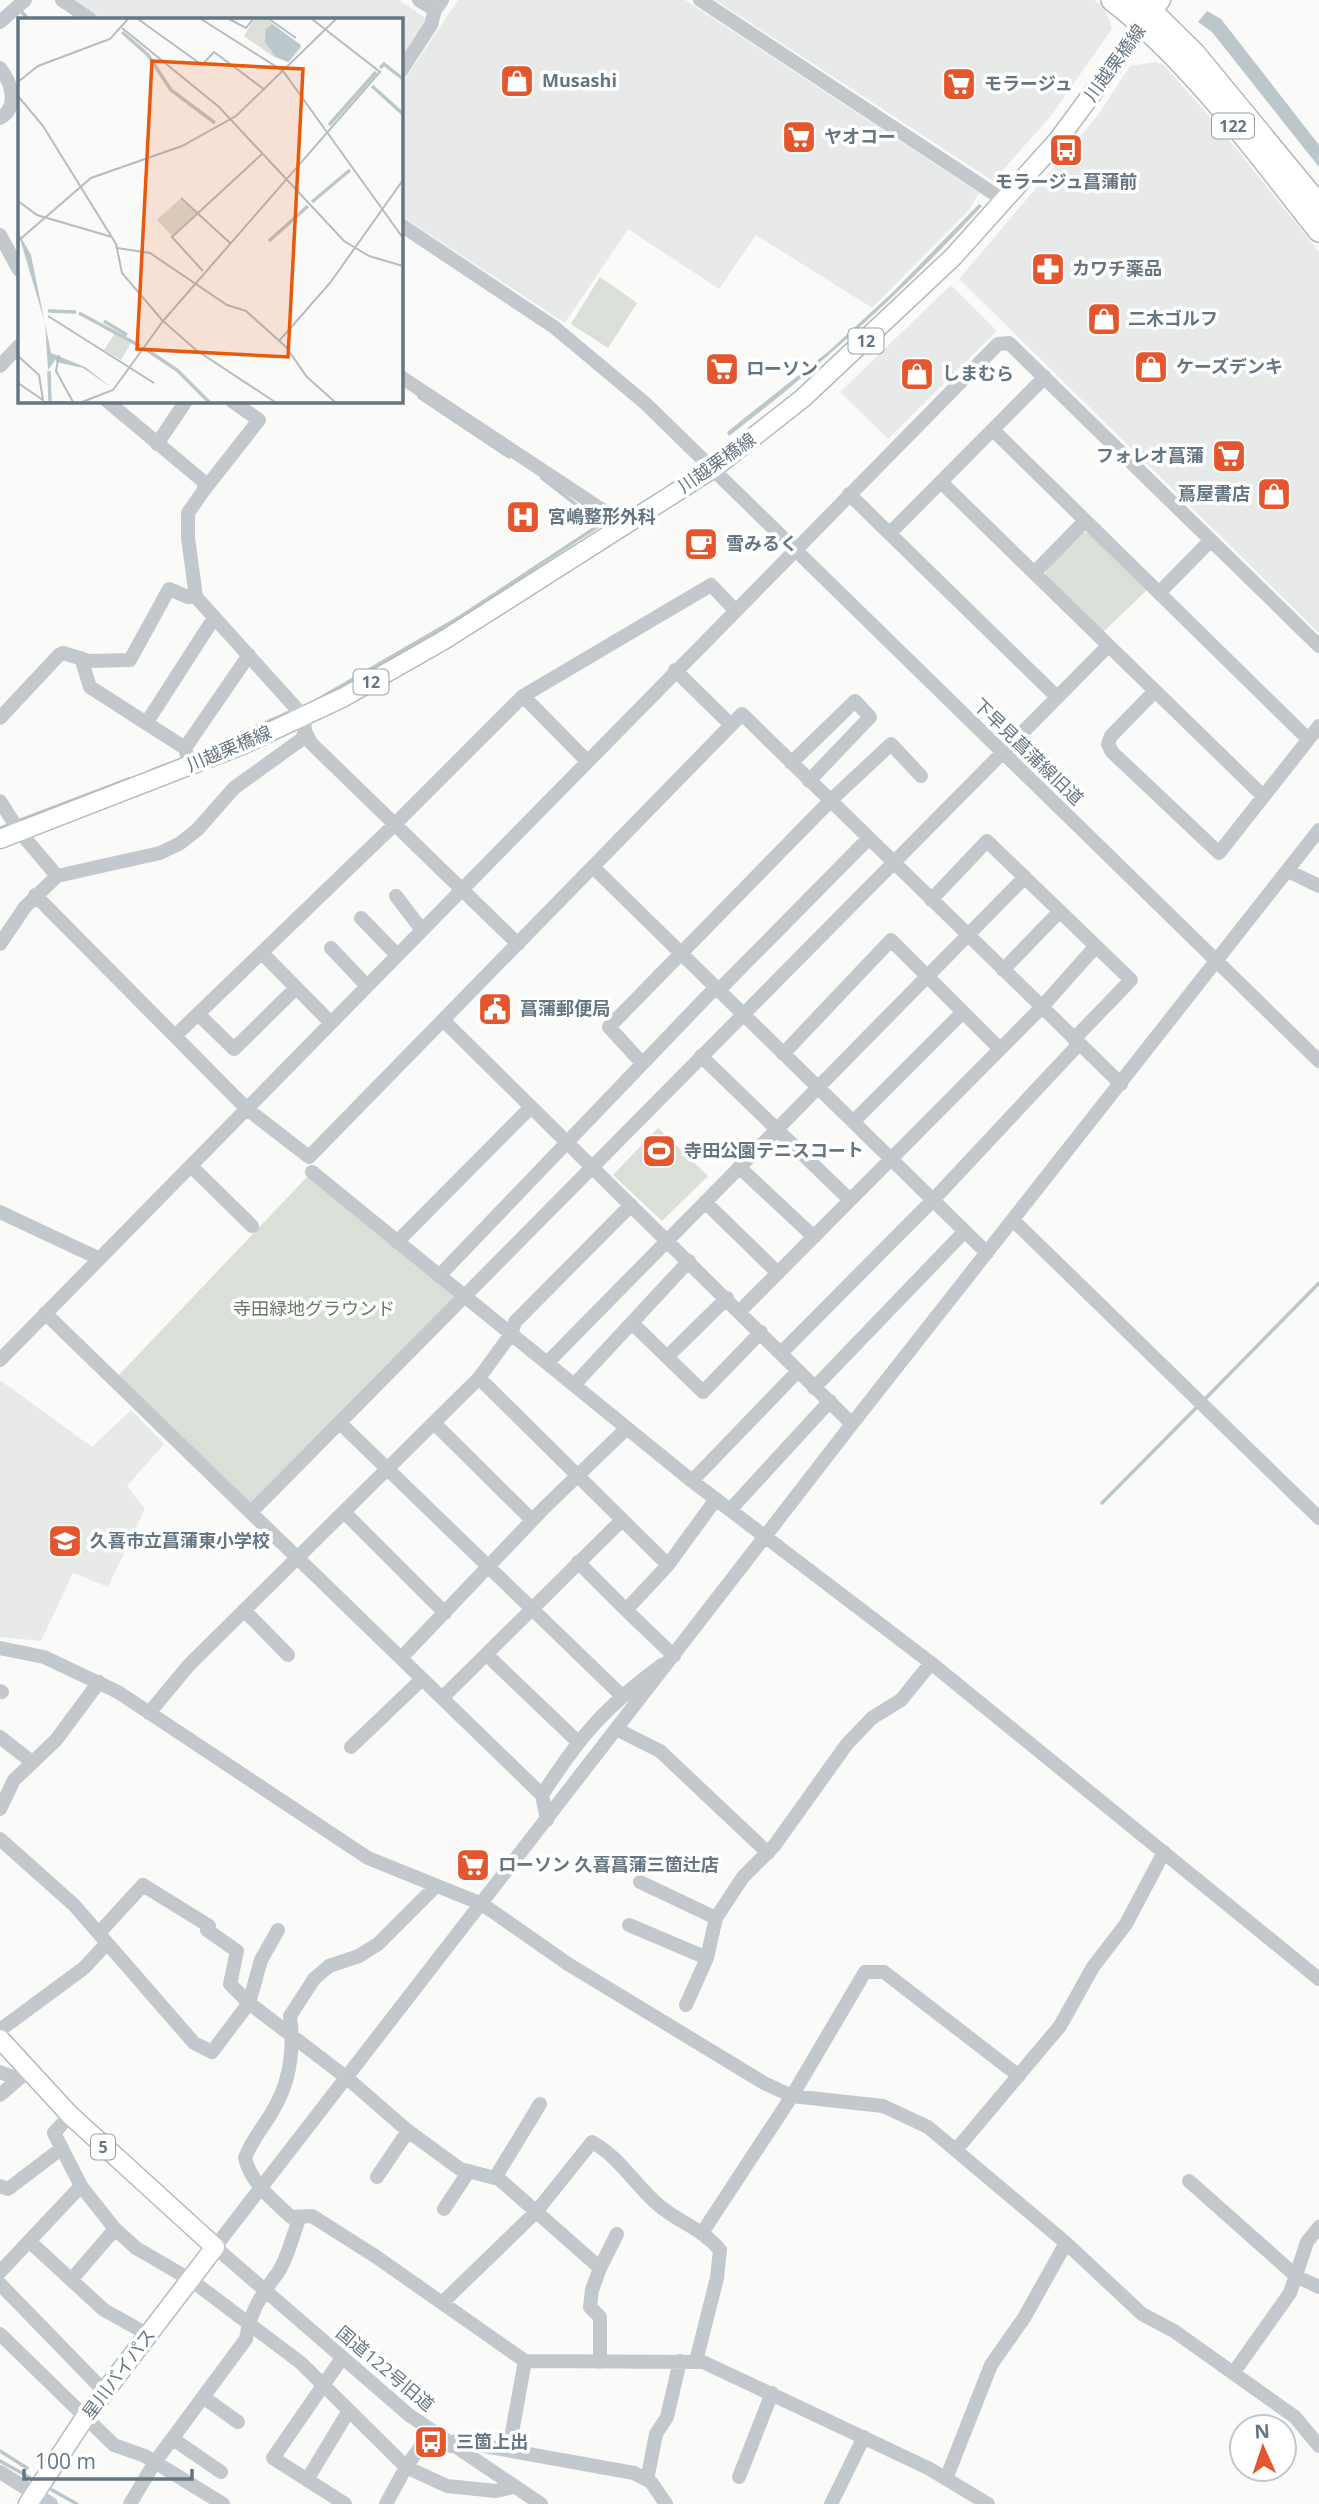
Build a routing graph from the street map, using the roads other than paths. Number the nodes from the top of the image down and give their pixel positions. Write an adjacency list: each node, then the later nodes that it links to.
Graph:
1 (25, 0): 9 (street)
2 (62, 0): 8 (street)
3 (419, 0): 6 (street)
4 (700, 0): 13 (street)
5 (1112, 0): 7 (highway, 122)
6 (439, 5): 11 (street)
7 (1149, 8): 13 (main road, 川越栗橋線 / 12); 14 (highway, 122); 16 (highway, 122)
8 (80, 17)
9 (0, 22)
10 (0, 68): 12 (street)
11 (402, 69)
12 (0, 118)
13 (1005, 201): 28 (main road, 川越栗橋線 / 12)
14 (1319, 205)
15 (402, 226): 28 (street, 下早見菖蒲線旧道)
16 (1319, 231)
17 (0, 235): 18 (street)
18 (18, 268)
19 (18, 346): 20 (street)
20 (0, 366)
21 (1045, 377): 26 (street); 31 (street); 35 (street)
22 (402, 378): 33 (street)
23 (108, 402): 27 (street)
24 (185, 402): 27 (street)
25 (233, 402): 30 (street)
26 (993, 430): 29 (street); 32 (street)
27 (158, 444): 30 (street)
28 (713, 468): 33 (main road, 川越栗橋線 / 12); 36 (street, 下早見菖蒲線旧道)
29 (942, 483): 34 (street); 37 (street)
30 (204, 490): 39 (street)
31 (849, 494): 34 (street); 36 (street)
32 (1085, 520): 37 (street); 38 (street)
33 (621, 527): 52 (main road, 川越栗橋線 / 12)
34 (890, 533): 49 (street)
35 (1210, 541): 38 (street); 43 (street)
36 (795, 548): 40 (street); 57 (street, 下早見菖蒲線旧道)
37 (1034, 573): 42 (street)
38 (1159, 593): 55 (street)
39 (196, 597): 41 (street); 45 (street)
40 (734, 609): 46 (street); 48 (street)
41 (214, 618): 44 (street); 51 (street)
42 (1108, 646): 47 (street); 49 (street)
43 (1319, 646)
44 (249, 655): 52 (street); 56 (street)
45 (81, 658): 50 (street); 51 (street)
46 (675, 670): 53 (street); 58 (street)
47 (1154, 692): 63 (street); 63 (street)
48 (523, 696): 58 (street); 66 (street)
49 (1056, 697): 57 (street)
50 (0, 718)
51 (147, 722): 56 (street)
52 (305, 724): 60 (main road, 川越栗橋線 / 12); 66 (street); 74 (street)
53 (731, 725): 59 (street); 72 (street)
54 (1319, 726): 55 (street)
55 (1308, 739): 63 (street)
56 (185, 748): 60 (street)
57 (1000, 753): 71 (street); 92 (street, 下早見菖蒲線旧道)
58 (587, 761): 77 (street)
59 (791, 762): 62 (street); 62 (street)
60 (190, 766): 68 (main road, 川越栗橋線 / 12)
61 (921, 776): 65 (street)
62 (809, 780): 65 (street)
63 (1263, 796)
64 (0, 801): 68 (street)
65 (830, 801): 70 (street); 90 (street)
66 (396, 823): 77 (street); 89 (street)
67 (1319, 830): 73 (street)
68 (19, 831): 69 (main road, 川越栗橋線 / 12); 74 (street)
69 (0, 839)
70 (869, 839): 71 (street); 97 (street)
71 (892, 862): 80 (street); 101 (street)
72 (593, 867): 86 (street); 90 (street)
73 (1288, 871): 76 (street); 92 (street)
74 (57, 876): 78 (street)
75 (1025, 877): 80 (street); 81 (street); 84 (street)
76 (1319, 886)
77 (463, 889): 83 (street); 86 (street)
78 (35, 895): 85 (street); 104 (street)
79 (396, 896): 83 (street)
80 (931, 900): 84 (street)
81 (1060, 911): 87 (street); 93 (street)
82 (361, 918): 91 (street)
83 (422, 930): 91 (street)
84 (966, 934): 93 (street); 94 (street)
85 (0, 944)
86 (518, 944): 102 (street)
87 (1096, 946): 98 (street); 105 (street)
88 (331, 948): 95 (street)
89 (262, 953): 96 (street); 100 (street)
90 (680, 953): 97 (street); 110 (street)
91 (397, 956): 95 (street)
92 (1218, 961): 109 (street, 下早見菖蒲線旧道); 111 (street)
93 (1003, 970): 98 (street)
94 (925, 974): 99 (street); 107 (street); 112 (street)
95 (367, 986): 103 (street)
96 (296, 988): 100 (street); 103 (street)
97 (717, 989): 101 (street); 110 (street)
98 (1041, 1008): 105 (street); 106 (street)
99 (963, 1012): 106 (street); 115 (street)
100 (198, 1014): 104 (street)
101 (743, 1014): 107 (street); 108 (street)
102 (443, 1020): 113 (street); 114 (street)
103 (330, 1022): 114 (street)
104 (175, 1035): 114 (street)
105 (1076, 1042): 111 (street); 124 (street)
106 (1000, 1049): 118 (street)
107 (783, 1054): 112 (street)
108 (701, 1056): 116 (street); 120 (street)
109 (1319, 1061)
110 (642, 1063): 117 (street)
111 (1121, 1084): 128 (street)
112 (817, 1088): 115 (street); 116 (street)
113 (531, 1107): 117 (street); 133 (street)
114 (247, 1109): 119 (street)
115 (853, 1122): 118 (street)
116 (777, 1129): 121 (street); 123 (street)
117 (566, 1142): 120 (street); 138 (street)
118 (891, 1159): 123 (street); 124 (street)
119 (191, 1166): 129 (street); 135 (street)
120 (592, 1167): 126 (street); 139 (street)
121 (739, 1167): 125 (street); 131 (street)
122 (312, 1172): 133 (street)
123 (850, 1200): 131 (street)
124 (933, 1200): 130 (street); 146 (street)
125 (705, 1202): 132 (street); 137 (street)
126 (631, 1205): 132 (street); 145 (street)
127 (0, 1212): 135 (street)
128 (1013, 1220): 134 (street); 166 (street)
129 (252, 1226)
130 (965, 1231): 134 (street); 153 (street)
131 (814, 1237): 137 (street)
132 (667, 1240): 136 (street); 149 (street)
133 (397, 1242): 138 (street)
134 (987, 1253): 157 (street)
135 (98, 1258): 142 (street)
136 (689, 1261): 140 (street); 143 (street)
137 (778, 1273): 141 (street)
138 (439, 1276): 139 (street)
139 (464, 1297): 145 (street); 155 (street)
140 (727, 1298): 141 (street); 147 (street)
141 (740, 1311): 144 (street)
142 (46, 1313): 148 (street); 163 (street)
143 (632, 1323): 147 (street); 152 (street)
144 (761, 1332): 146 (street); 147 (street)
145 (512, 1335): 149 (street); 151 (street)
146 (781, 1353): 150 (street)
147 (667, 1357)
148 (0, 1360)
149 (547, 1363): 152 (street)
150 (799, 1371): 153 (street); 161 (street)
151 (479, 1378): 156 (street); 160 (street)
152 (573, 1385): 158 (street)
153 (814, 1388): 154 (street)
154 (830, 1401): 157 (street); 164 (street)
155 (340, 1423): 159 (street); 163 (street)
156 (435, 1424): 159 (street); 167 (street)
157 (852, 1424): 169 (street)
158 (627, 1428): 160 (street); 161 (street)
159 (389, 1470): 165 (street); 173 (street)
160 (578, 1475): 167 (street); 168 (street)
161 (692, 1481): 162 (street)
162 (716, 1499): 164 (street); 172 (street)
163 (246, 1506): 170 (street)
164 (730, 1510): 169 (street)
165 (344, 1512): 170 (street); 177 (street)
166 (1319, 1518)
167 (533, 1520): 173 (street)
168 (622, 1520): 171 (street); 172 (street)
169 (765, 1537): 181 (street); 183 (street)
170 (297, 1557): 174 (street); 182 (street)
171 (578, 1562): 175 (street); 176 (street)
172 (667, 1565): 176 (street)
173 (489, 1567): 175 (street); 177 (street)
174 (244, 1610): 179 (street); 188 (street)
175 (533, 1610): 180 (street); 186 (street)
176 (626, 1610): 181 (street)
177 (444, 1614): 182 (street)
178 (0, 1648): 185 (street)
179 (288, 1655)
180 (487, 1655): 187 (street); 191 (street)
181 (674, 1656): 186 (street); 189 (street)
182 (401, 1658): 184 (street)
183 (930, 1662): 198 (street); 199 (street)
184 (422, 1679): 187 (street); 192 (street)
185 (99, 1682): 188 (street); 193 (street)
186 (621, 1695): 191 (street)
187 (442, 1698): 194 (street)
188 (149, 1713): 201 (street)
189 (618, 1730): 196 (street); 199 (street)
190 (0, 1737): 193 (street)
191 (577, 1741): 194 (street)
192 (351, 1747)
193 (32, 1762): 195 (street)
194 (542, 1795): 196 (street)
195 (2, 1800)
196 (547, 1820): 202 (street)
197 (0, 1839): 206 (street)
198 (1164, 1852): 208 (street); 216 (street)
199 (768, 1853): 203 (street)
200 (640, 1882): 203 (street)
201 (436, 1886): 202 (street); 212 (street)
202 (482, 1904): 217 (street); 219 (street)
203 (716, 1918): 207 (street)
204 (629, 1925): 207 (street)
205 (278, 1930): 209 (street)
206 (103, 1938): 209 (street); 209 (street); 211 (street)
207 (707, 1958): 210 (street)
208 (1319, 1979)
209 (249, 2003): 212 (street)
210 (687, 2005)
211 (0, 2030)
212 (293, 2035): 217 (street); 231 (street)
213 (0, 2039): 215 (main road, 5)
214 (0, 2071): 215 (street)
215 (23, 2075): 218 (street); 221 (main road, 5)
216 (1019, 2076): 219 (street); 224 (street)
217 (347, 2078): 222 (street); 231 (street)
218 (0, 2095)
219 (792, 2096): 224 (street); 237 (street)
220 (540, 2104): 227 (street)
221 (70, 2115): 223 (street); 241 (main road, 5)
222 (408, 2131): 225 (street); 226 (street)
223 (62, 2148): 229 (street); 230 (street)
224 (956, 2150): 240 (street)
225 (468, 2171): 227 (street); 232 (street)
226 (377, 2177)
227 (495, 2178): 233 (street)
228 (1189, 2181): 244 (street)
229 (0, 2186)
230 (81, 2186): 236 (street); 239 (street)
231 (261, 2188): 234 (street); 241 (street)
232 (444, 2208)
233 (536, 2212): 237 (street); 242 (street); 250 (street)
234 (299, 2219): 249 (street); 250 (street)
235 (1319, 2227): 244 (street)
236 (115, 2229): 245 (street); 246 (street)
237 (702, 2233): 257 (street)
238 (617, 2234): 242 (street)
239 (29, 2241): 243 (street); 245 (street)
240 (1066, 2243): 259 (street); 278 (street)
241 (215, 2247): 246 (main road, 星川バイパス); 249 (street, 国道122号旧道)
242 (600, 2268): 258 (street)
243 (0, 2272)
244 (1296, 2276): 248 (street); 259 (street)
245 (71, 2280): 253 (street)
246 (191, 2280): 251 (street); 253 (main road, 星川バイパス)
247 (0, 2284): 261 (street)
248 (1319, 2287)
249 (263, 2290): 251 (street); 254 (street, 国道122号旧道)
250 (443, 2302): 255 (street)
251 (248, 2321): 260 (street); 263 (street)
252 (0, 2334): 265 (street)
253 (149, 2335): 261 (main road, 星川バイパス)
254 (342, 2358): 260 (street); 267 (street, 国道122号旧道)
255 (525, 2361): 258 (street); 272 (street)
256 (680, 2361): 257 (street); 258 (street); 280 (street)
257 (696, 2361): 262 (street)
258 (600, 2362)
259 (1234, 2372): 271 (street)
260 (323, 2382): 264 (street); 279 (street)
261 (105, 2392): 265 (main road, 星川バイパス)
262 (772, 2393): 268 (street); 277 (street)
263 (203, 2397): 266 (street); 269 (street)
264 (348, 2412): 274 (street); 279 (street)
265 (84, 2419): 273 (street); 283 (main road, 星川バイパス)
266 (238, 2422)
267 (431, 2432): 270 (street, 国道122号旧道); 274 (street)
268 (864, 2437): 278 (street); 291 (street)
269 (173, 2440): 273 (street); 276 (street)
270 (451, 2446): 272 (street); 281 (street, 国道122号旧道)
271 (1319, 2446)
272 (509, 2449): 280 (street)
273 (155, 2462): 285 (street); 286 (street)
274 (406, 2468): 282 (street); 288 (street)
275 (0, 2472): 283 (street)
276 (222, 2472)
277 (739, 2477)
278 (946, 2479): 292 (street)
279 (307, 2480): 287 (street)
280 (647, 2480): 290 (street)
281 (513, 2487): 282 (street); 289 (street, 国道122号旧道)
282 (494, 2498)
283 (31, 2499): 284 (street)
284 (51, 2504)
285 (130, 2504)
286 (223, 2504)
287 (345, 2504)
288 (386, 2504)
289 (540, 2504)
290 (666, 2504)
291 (831, 2504)
292 (988, 2504)

